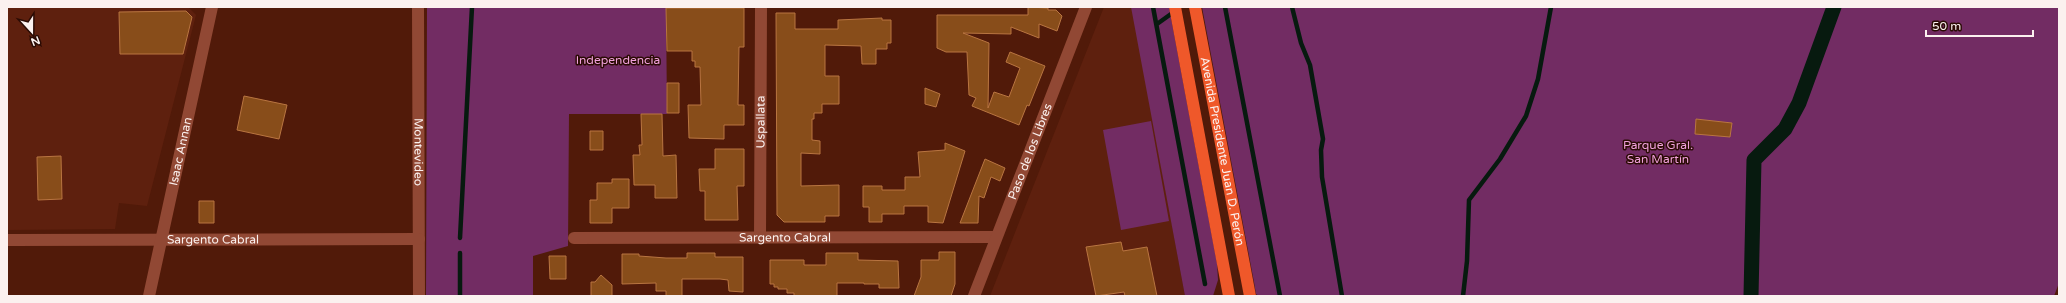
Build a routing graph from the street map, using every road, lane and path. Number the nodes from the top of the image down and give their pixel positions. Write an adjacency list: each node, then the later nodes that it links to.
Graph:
1 (212, 7): 10 (street, Isaac Annan)
2 (418, 7): 11 (street, Montevideo)
3 (761, 7): 7 (street, Uspallata)
4 (1086, 7): 8 (street, Paso de los Libres)
5 (1175, 7): 16 (main road, Avenida Presidente Juan D. Perón)
6 (1195, 7): 17 (main road, Avenida Presidente Juan D. Perón)
7 (760, 237): 8 (street, Sargento Cabral); 9 (street, Sargento Cabral)
8 (996, 237): 15 (street, Paso de los Libres)
9 (574, 238)
10 (162, 239): 11 (street, Sargento Cabral); 12 (street, Sargento Cabral); 13 (street, Isaac Annan)
11 (419, 239): 14 (street, Montevideo)
12 (7, 240)
13 (149, 296)
14 (419, 296)
15 (974, 296)
16 (1229, 296)
17 (1250, 296)

